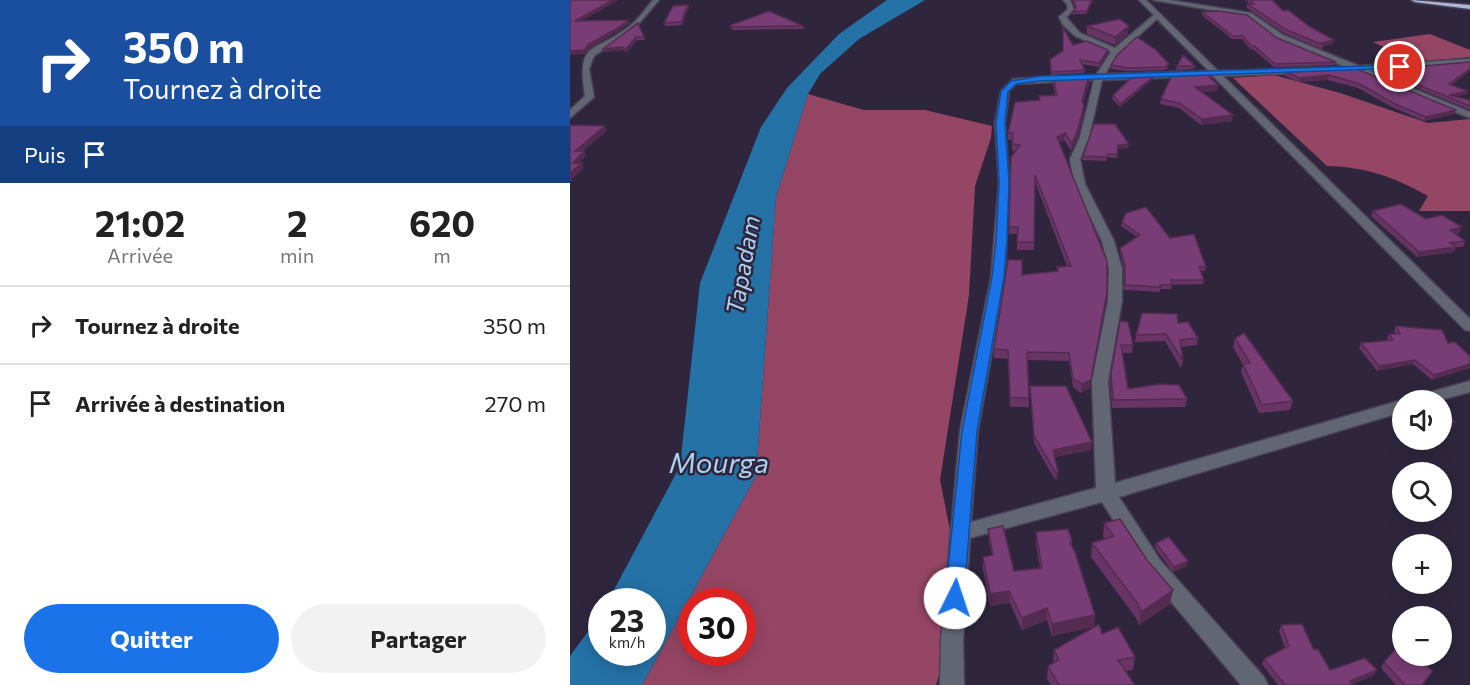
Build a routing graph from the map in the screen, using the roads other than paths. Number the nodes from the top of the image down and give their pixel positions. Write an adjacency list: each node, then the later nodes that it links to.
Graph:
1 (656, 0): 13 (street)
2 (1066, 0): 8 (street)
3 (1142, 0): 7 (street)
4 (1156, 0): 10 (street)
5 (1415, 0): 6 (highway)
6 (1470, 7)
7 (1157, 16): 8 (street); 11 (street)
8 (1117, 52): 12 (street)
9 (1470, 61): 10 (street)
10 (1356, 68): 11 (street); 14 (street)
11 (1216, 72): 12 (street); 15 (street)
12 (1100, 78): 19 (street); 20 (street)
13 (570, 115)
14 (1470, 115)
15 (1470, 327)
16 (1470, 386): 17 (street)
17 (1452, 391)
18 (1392, 409): 19 (street)
19 (1106, 493): 20 (street); 22 (street)
20 (960, 533): 21 (street)
21 (952, 685)
22 (1256, 685)

